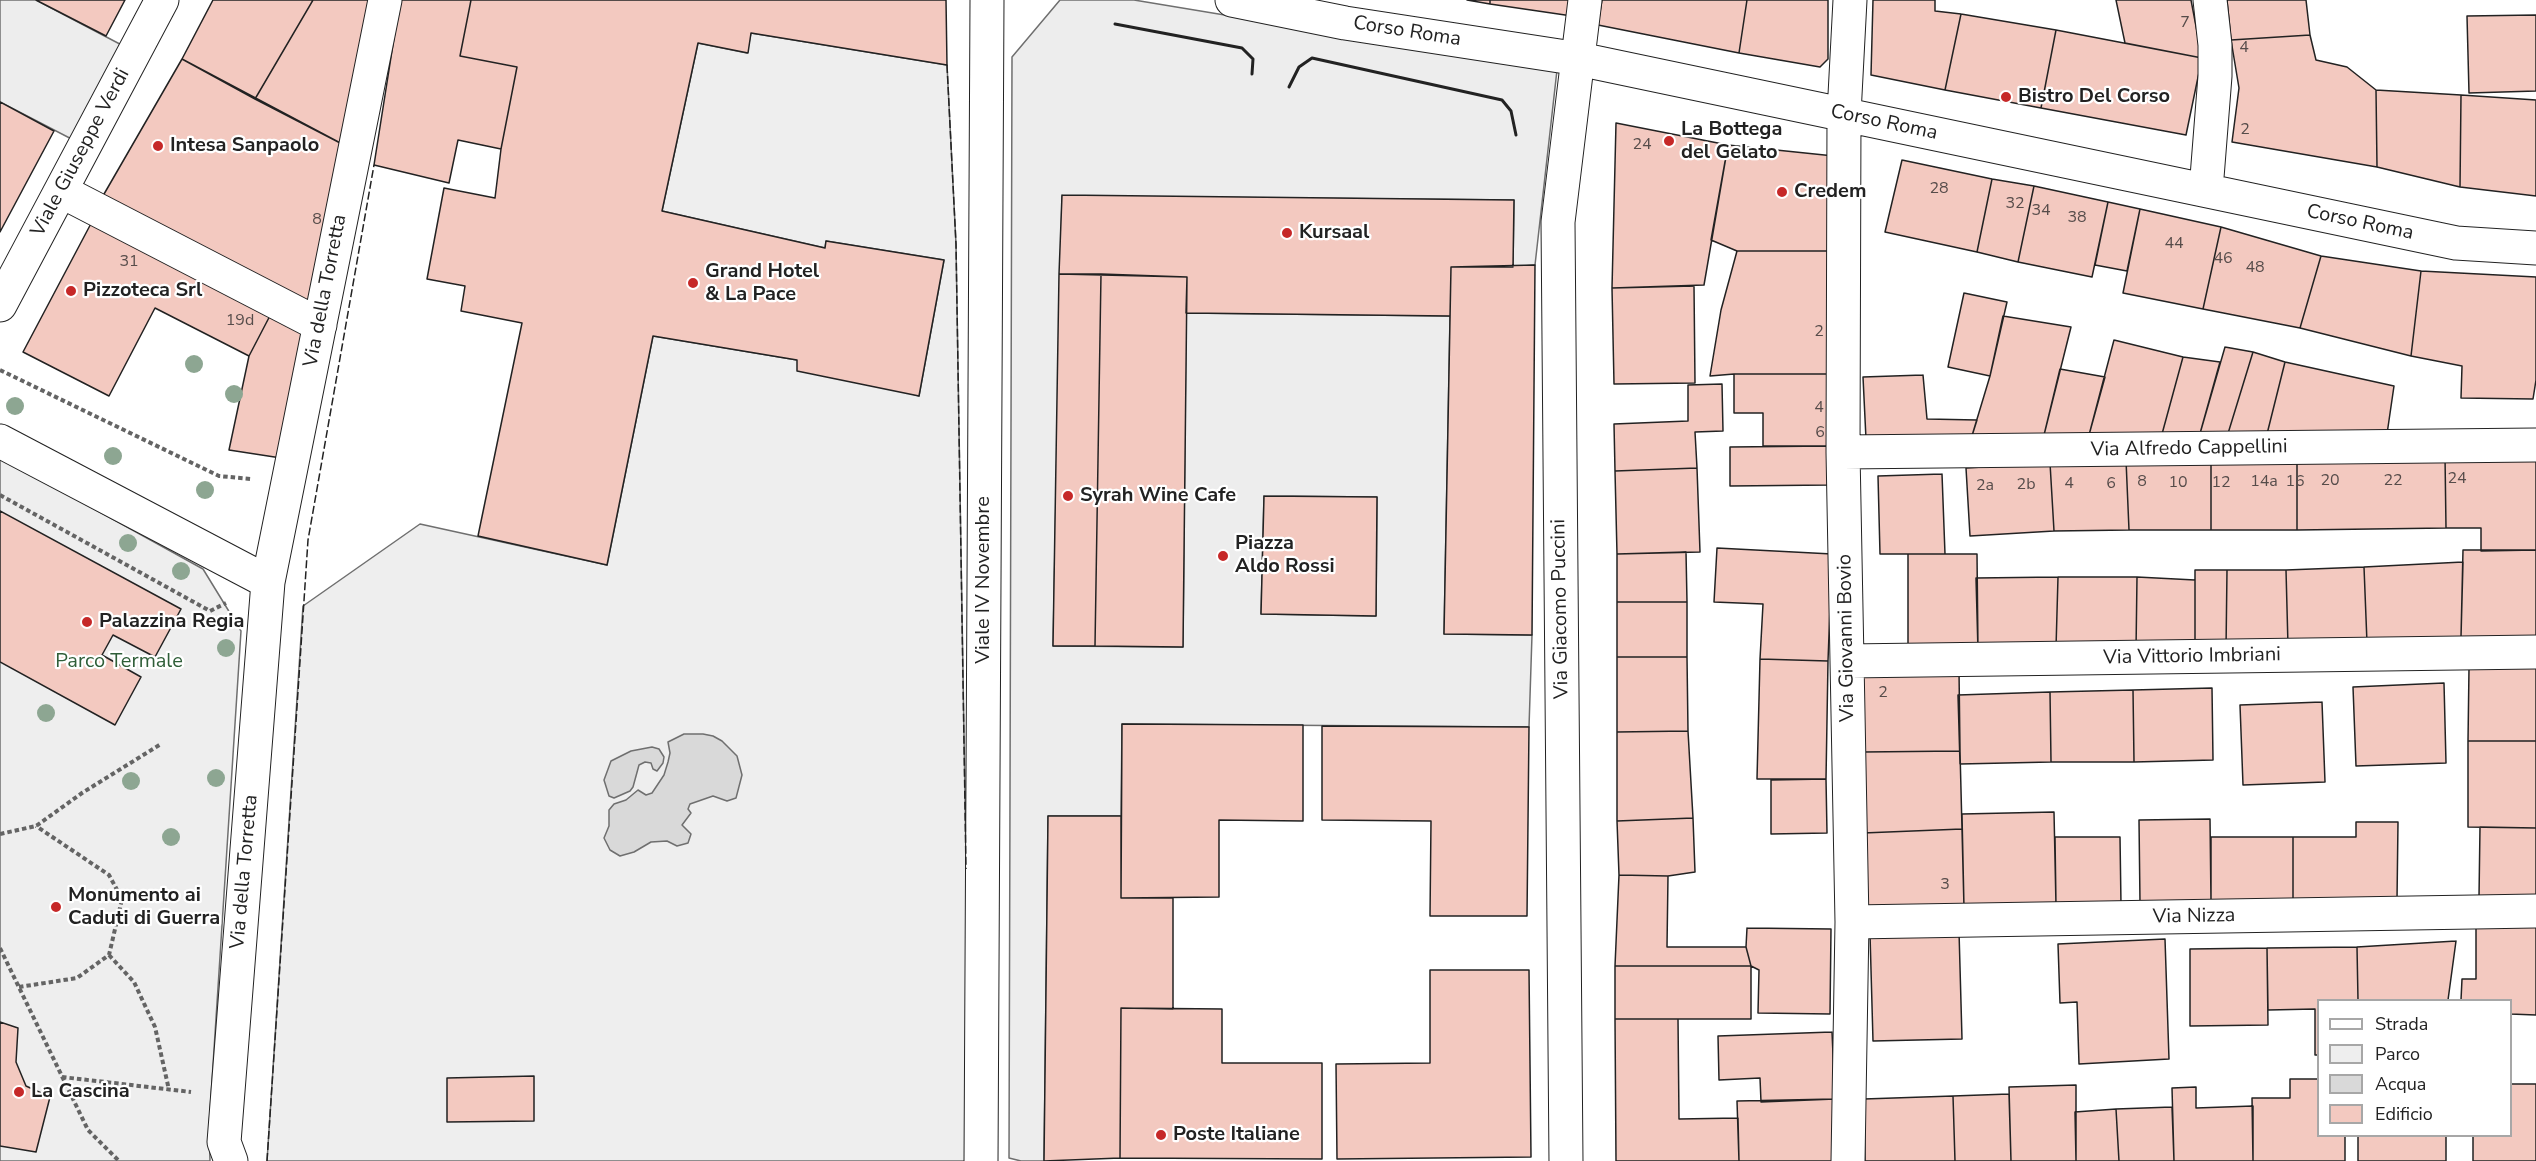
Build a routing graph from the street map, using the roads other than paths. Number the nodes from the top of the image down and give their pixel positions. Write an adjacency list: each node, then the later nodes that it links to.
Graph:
1 (162, 0): 12 (street, Viale Giuseppe Verdi)
2 (385, 0): 15 (street, Via della Torretta)
3 (987, 0): 25 (street, Viale IV Novembre)
4 (1232, 0): 8 (street, Corso Roma)
5 (1585, 0): 9 (street, Via Giacomo Puccini)
6 (1850, 0): 10 (street, Via Giovanni Bovio)
7 (2210, 0): 11 (street)
8 (1346, 11): 9 (street, Corso Roma)
9 (1579, 59): 10 (street, Corso Roma); 26 (street, Via Giacomo Puccini)
10 (1844, 114): 11 (street, Corso Roma); 18 (street, Via Giovanni Bovio)
11 (2206, 190): 13 (street, Corso Roma)
12 (61, 191): 14 (street, Viale Giuseppe Verdi); 15 (street)
13 (2536, 248)
14 (0, 305)
15 (320, 325): 19 (street, Via della Torretta)
16 (0, 441): 19 (street)
17 (2536, 445): 18 (street, Via Alfredo Cappellini)
18 (1843, 452): 21 (street, Via Giovanni Bovio)
19 (268, 582): 24 (street, Via della Torretta)
20 (2536, 652): 21 (street, Via Vittorio Imbriani)
21 (1847, 661): 23 (street, Via Giovanni Bovio)
22 (2536, 911): 23 (street, Via Nizza)
23 (1852, 922): 27 (street, Via Giovanni Bovio)
24 (231, 1161)
25 (981, 1161)
26 (1566, 1161)
27 (1848, 1161)

